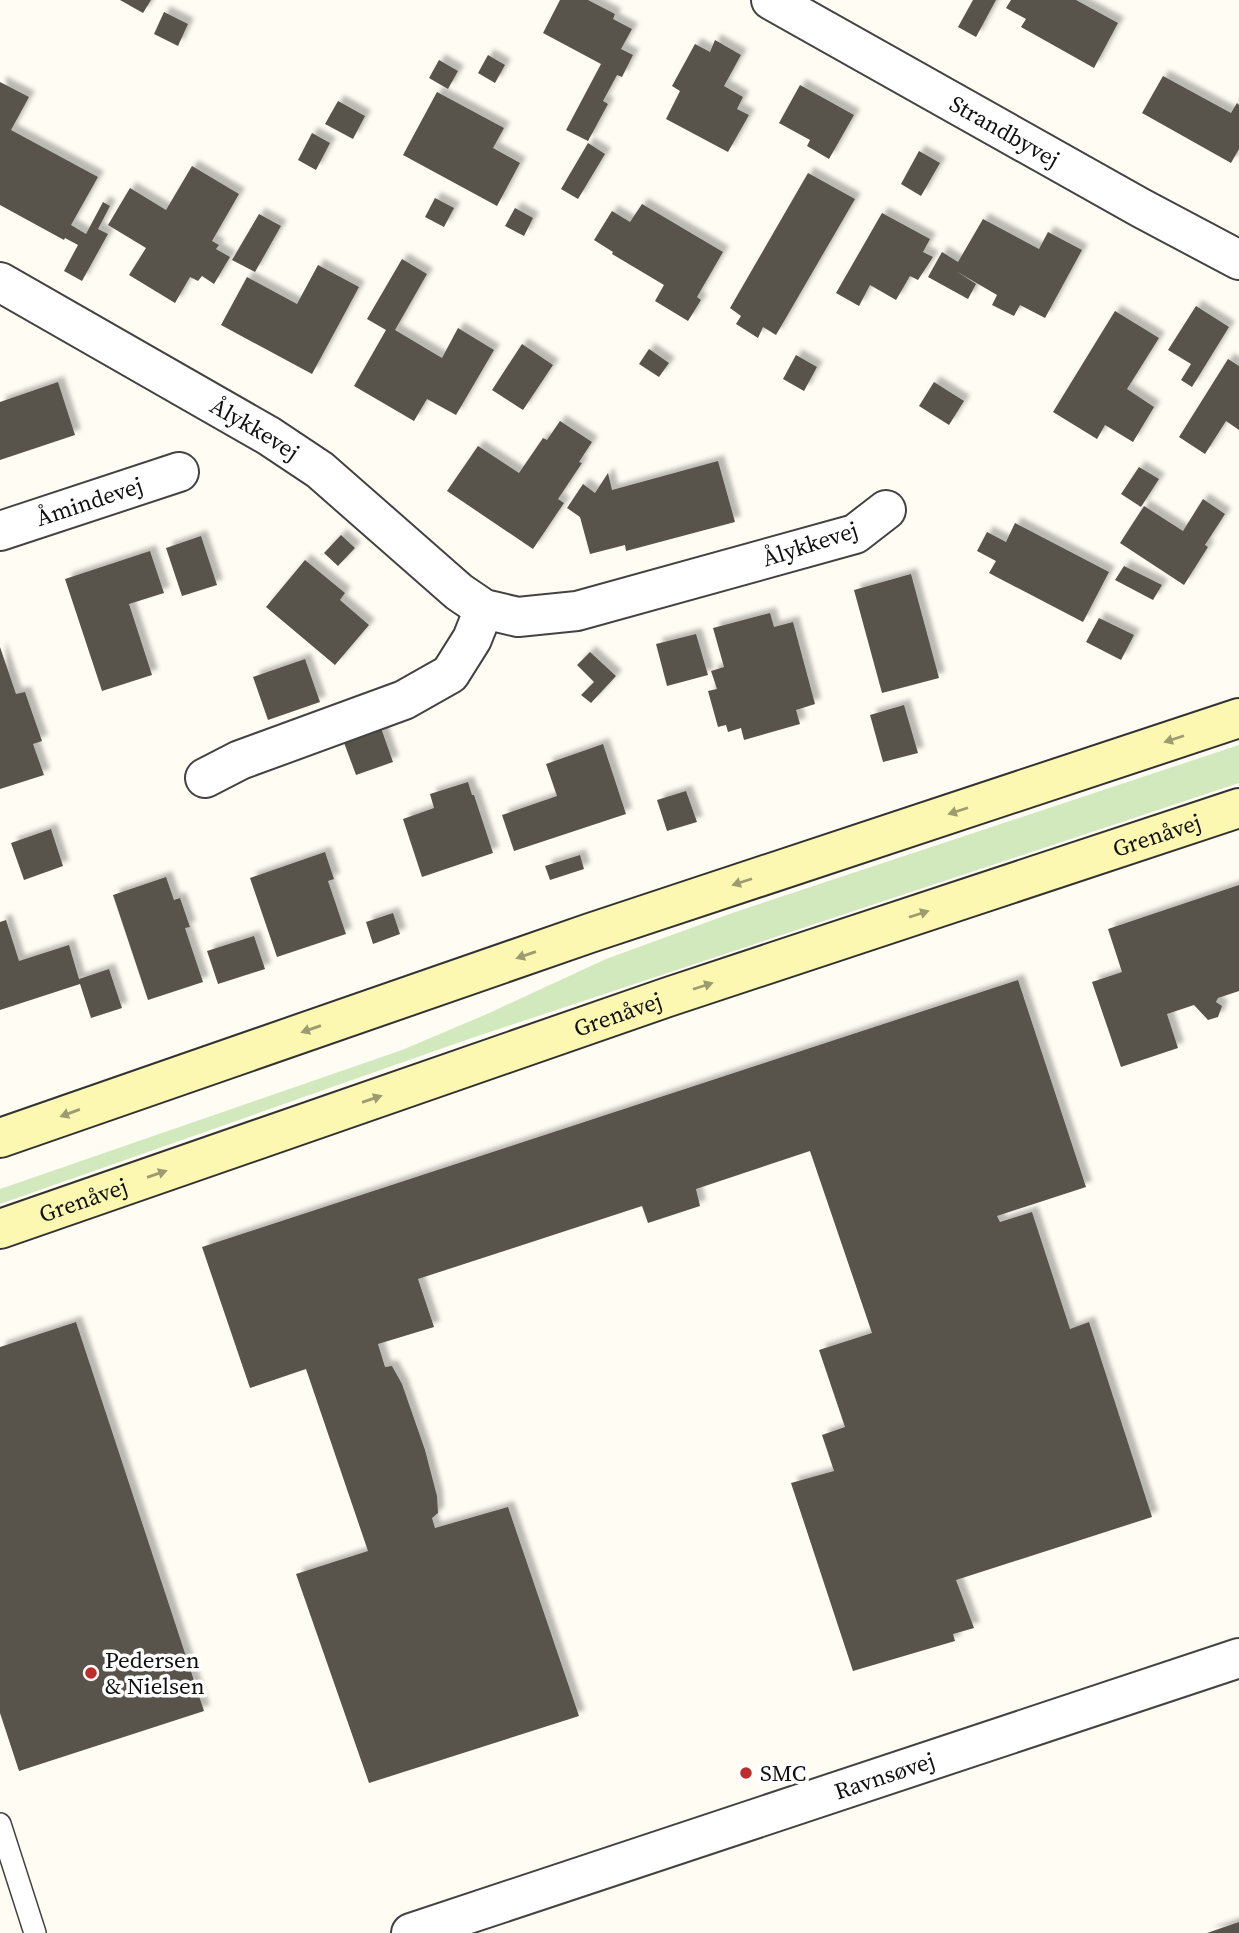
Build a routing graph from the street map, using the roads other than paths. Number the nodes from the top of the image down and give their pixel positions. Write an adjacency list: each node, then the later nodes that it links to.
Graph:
1 (771, 0): 2 (street, Strandbyvej)
2 (1239, 260)
3 (0, 282): 7 (street, Ålykkevej)
4 (179, 472): 6 (street, Åmindevej)
5 (886, 510): 7 (street, Ålykkevej)
6 (0, 531)
7 (484, 609): 9 (street)
8 (1239, 718): 11 (main road, one-way to 11)
9 (205, 778)
10 (1239, 808): 12 (main road, Grenåvej, one-way to 10)
11 (0, 1138)
12 (0, 1229)
13 (1239, 1658): 16 (street, Ravnsøvej)
14 (0, 1824): 15 (lane)
15 (36, 1933)
16 (411, 1933)

